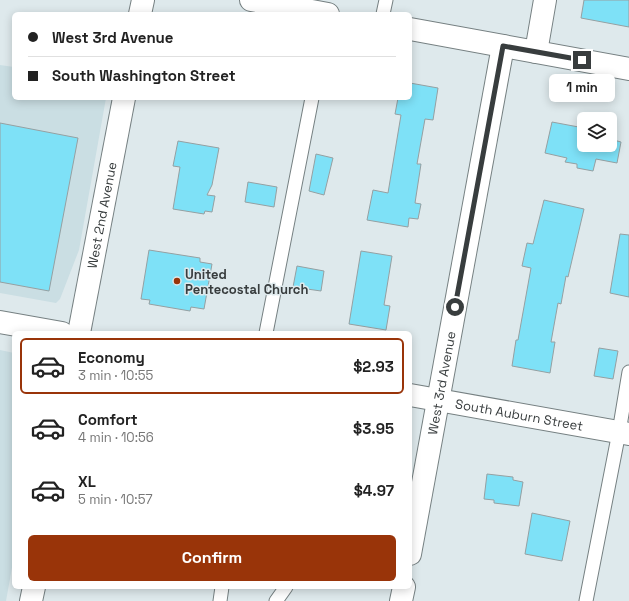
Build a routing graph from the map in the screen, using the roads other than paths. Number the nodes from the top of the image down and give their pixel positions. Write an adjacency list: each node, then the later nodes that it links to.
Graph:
1 (143, 0): 5 (street)
2 (251, 0): 6 (street)
3 (386, 0): 7 (lane)
4 (545, 0): 10 (street)
5 (140, 12)
6 (317, 12)
7 (383, 12)
8 (412, 29): 9 (street)
9 (503, 46): 10 (street); 20 (street, West 3rd Avenue)
10 (536, 52): 11 (street)
11 (629, 69)
12 (124, 100): 16 (street, West 2nd Avenue)
13 (312, 100): 17 (lane)
14 (0, 322): 15 (street)
15 (51, 331)
16 (79, 331)
17 (266, 331)
18 (629, 372): 21 (lane)
19 (412, 395): 20 (street, South Auburn Street)
20 (438, 400): 21 (street, South Auburn Street); 22 (street, West 3rd Avenue)
21 (624, 433): 31 (lane)
22 (412, 543)
23 (34, 589): 27 (street)
24 (222, 589): 28 (lane)
25 (285, 589): 29 (lane)
26 (404, 589): 30 (street)
27 (31, 601)
28 (220, 601)
29 (276, 601)
30 (401, 601)
31 (586, 601)

